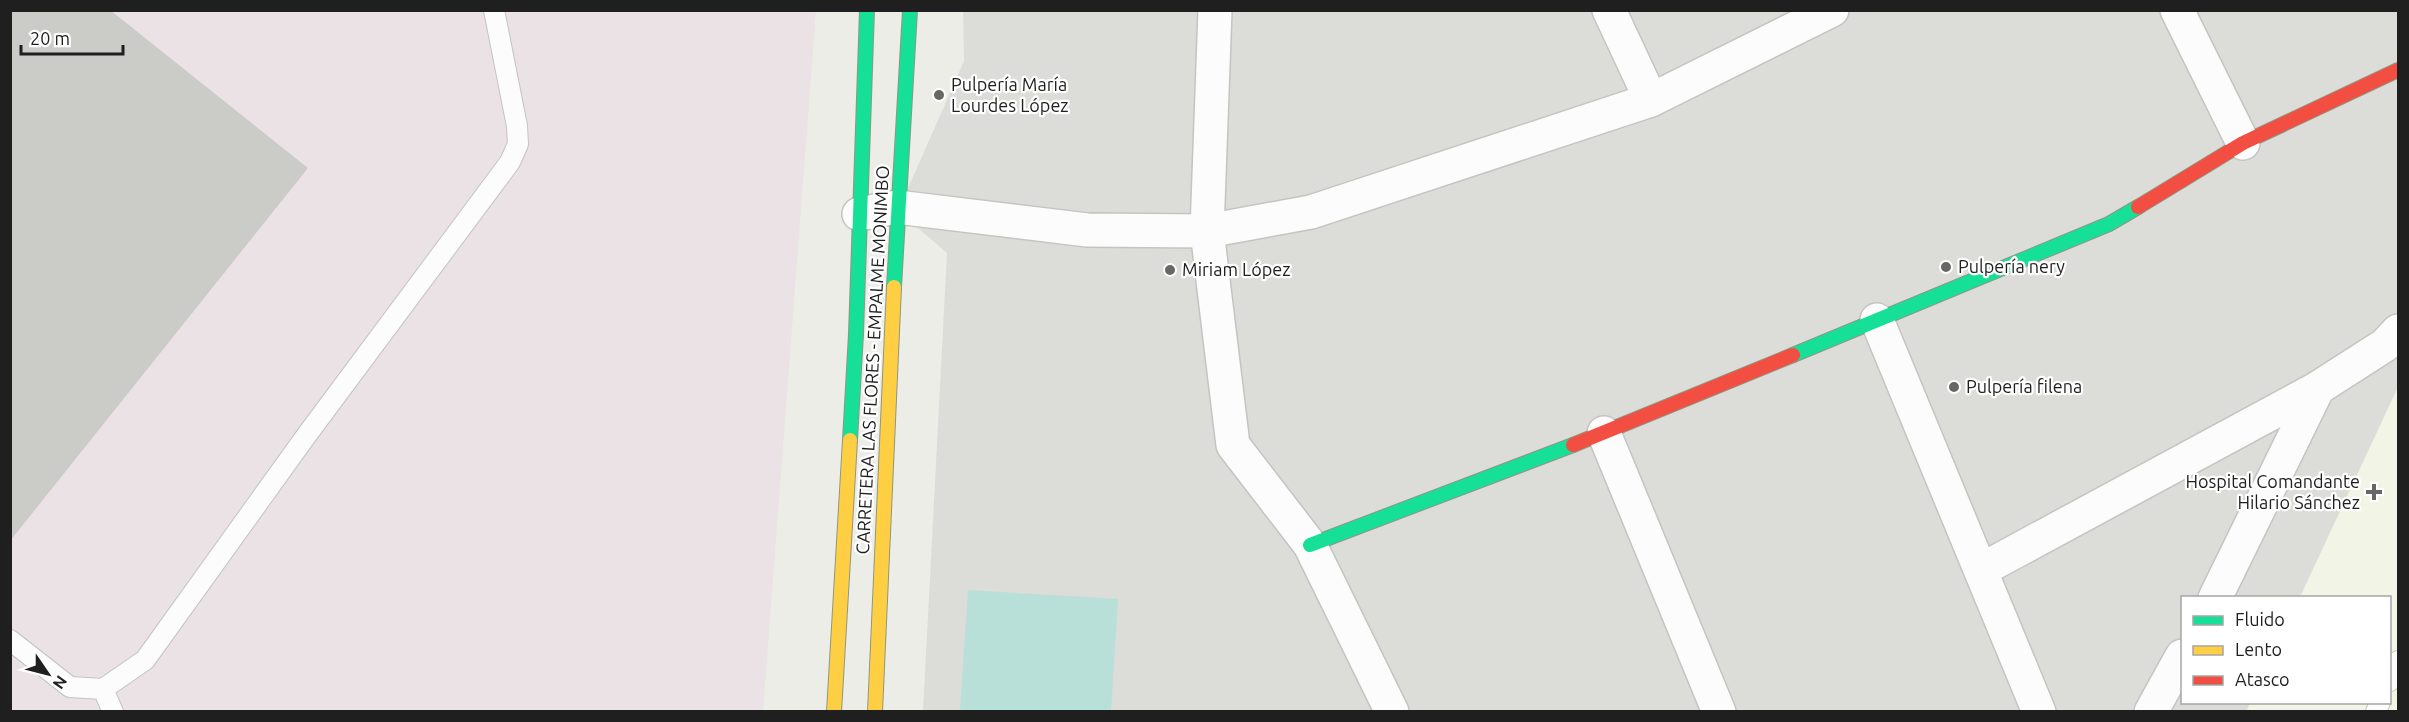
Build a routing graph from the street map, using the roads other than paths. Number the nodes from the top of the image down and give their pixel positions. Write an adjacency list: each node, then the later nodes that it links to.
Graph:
1 (494, 10): 25 (lane)
2 (867, 10): 12 (main road, CARRETERA LAS FLORES - EMPALME MONIMBO)
3 (910, 10): 11 (main road, CARRETERA LAS FLORES - EMPALME MONIMBO)
4 (1215, 10): 13 (street)
5 (1609, 10): 9 (street)
6 (1832, 10): 9 (street)
7 (2177, 10): 10 (street)
8 (2398, 70): 10 (main road)
9 (1651, 100): 13 (street)
10 (2243, 143): 14 (main road)
11 (897, 207): 12 (street); 13 (street); 28 (main road, CARRETERA LAS FLORES - EMPALME MONIMBO)
12 (859, 214): 27 (main road, CARRETERA LAS FLORES - EMPALME MONIMBO)
13 (1207, 231): 18 (street)
14 (1877, 320): 17 (main road); 19 (street)
15 (2398, 331): 16 (street)
16 (2318, 388): 19 (street); 20 (street)
17 (1604, 433): 18 (main road); 30 (street)
18 (1310, 545): 29 (street)
19 (1981, 570): 31 (street)
20 (2215, 596)
21 (10, 640): 25 (lane)
22 (2181, 658): 32 (street)
23 (2398, 662): 24 (lane)
24 (2391, 679)
25 (103, 689): 26 (lane)
26 (113, 711)
27 (834, 711)
28 (875, 711)
29 (1392, 711)
30 (1719, 711)
31 (2039, 711)
32 (2151, 711)

